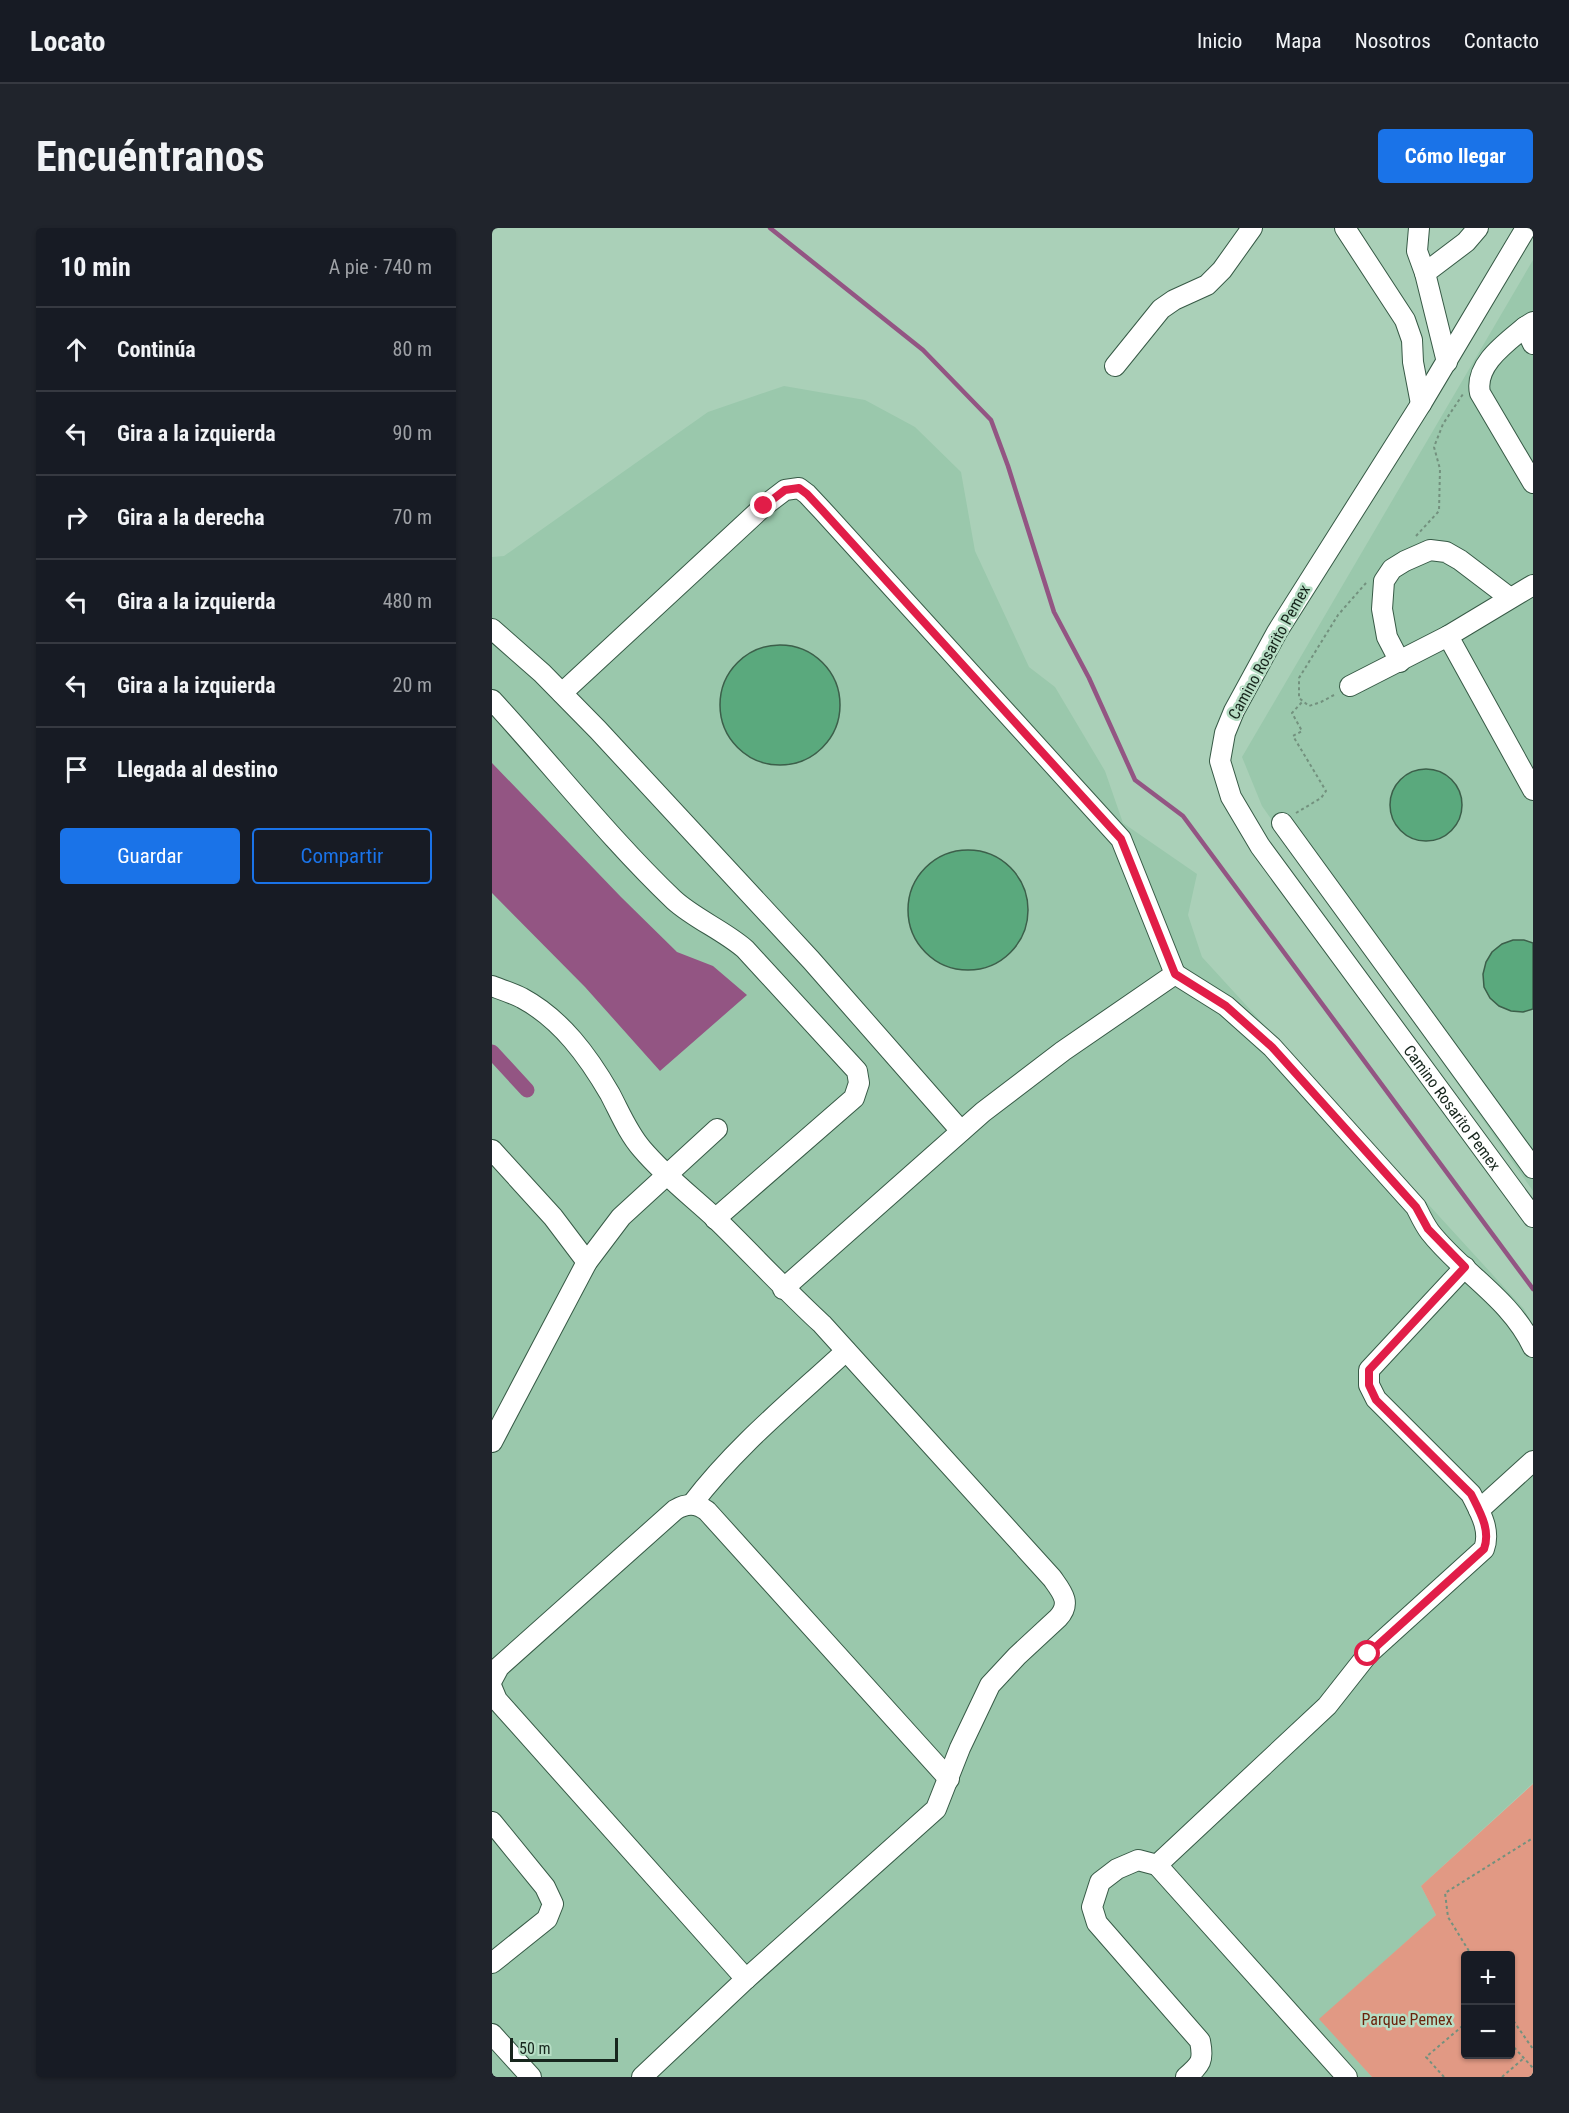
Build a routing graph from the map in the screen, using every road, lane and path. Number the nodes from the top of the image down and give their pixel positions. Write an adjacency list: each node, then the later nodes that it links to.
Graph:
1 (1252, 228): 9 (street)
2 (1345, 228): 10 (street)
3 (1419, 228): 6 (street)
4 (1478, 228): 6 (street)
5 (1526, 228): 8 (street, Camino Rosarito Pemex)
6 (1425, 273): 8 (street)
7 (1530, 331): 11 (street)
8 (1447, 362): 10 (street, Camino Rosarito Pemex)
9 (1115, 366)
10 (1421, 404): 30 (street, Camino Rosarito Pemex)
11 (1533, 483)
12 (1533, 585): 13 (street)
13 (1510, 598): 15 (street); 16 (street)
14 (492, 629): 18 (street)
15 (1448, 636): 16 (street); 21 (street)
16 (1400, 662): 17 (street)
17 (1350, 686)
18 (562, 693): 23 (street); 26 (street)
19 (492, 700): 31 (street)
20 (1303, 701): 22 (path)
21 (1533, 790)
22 (1286, 828): 28 (street)
23 (1175, 974): 26 (street); 33 (street)
24 (492, 986): 29 (street)
25 (717, 1129): 29 (street)
26 (961, 1131): 34 (street)
27 (492, 1150): 32 (street)
28 (1533, 1168)
29 (665, 1175): 31 (street); 32 (street)
30 (1533, 1217)
31 (715, 1218): 34 (street)
32 (587, 1262): 37 (street)
33 (1465, 1267): 35 (street); 40 (street)
34 (783, 1289): 36 (street)
35 (1533, 1347)
36 (846, 1351): 39 (street); 43 (street)
37 (492, 1442)
38 (1533, 1461): 40 (street)
39 (692, 1504): 41 (street); 43 (street)
40 (1479, 1510): 46 (street)
41 (492, 1680)
42 (492, 1688): 49 (street)
43 (949, 1779): 49 (street)
44 (492, 1822): 48 (street)
45 (1533, 1838): 47 (path)
46 (1156, 1865): 59 (street); 60 (street)
47 (1469, 1951)
48 (492, 1963)
49 (746, 1979): 58 (street)
50 (1515, 2023): 54 (path)
51 (1461, 2027): 61 (path)
52 (492, 2034): 57 (street)
53 (1515, 2048): 55 (path)
54 (1533, 2049)
55 (1524, 2058): 56 (path); 62 (path)
56 (1533, 2068)
57 (531, 2077)
58 (642, 2077)
59 (1186, 2077)
60 (1347, 2077)
61 (1444, 2077)
62 (1502, 2077)

